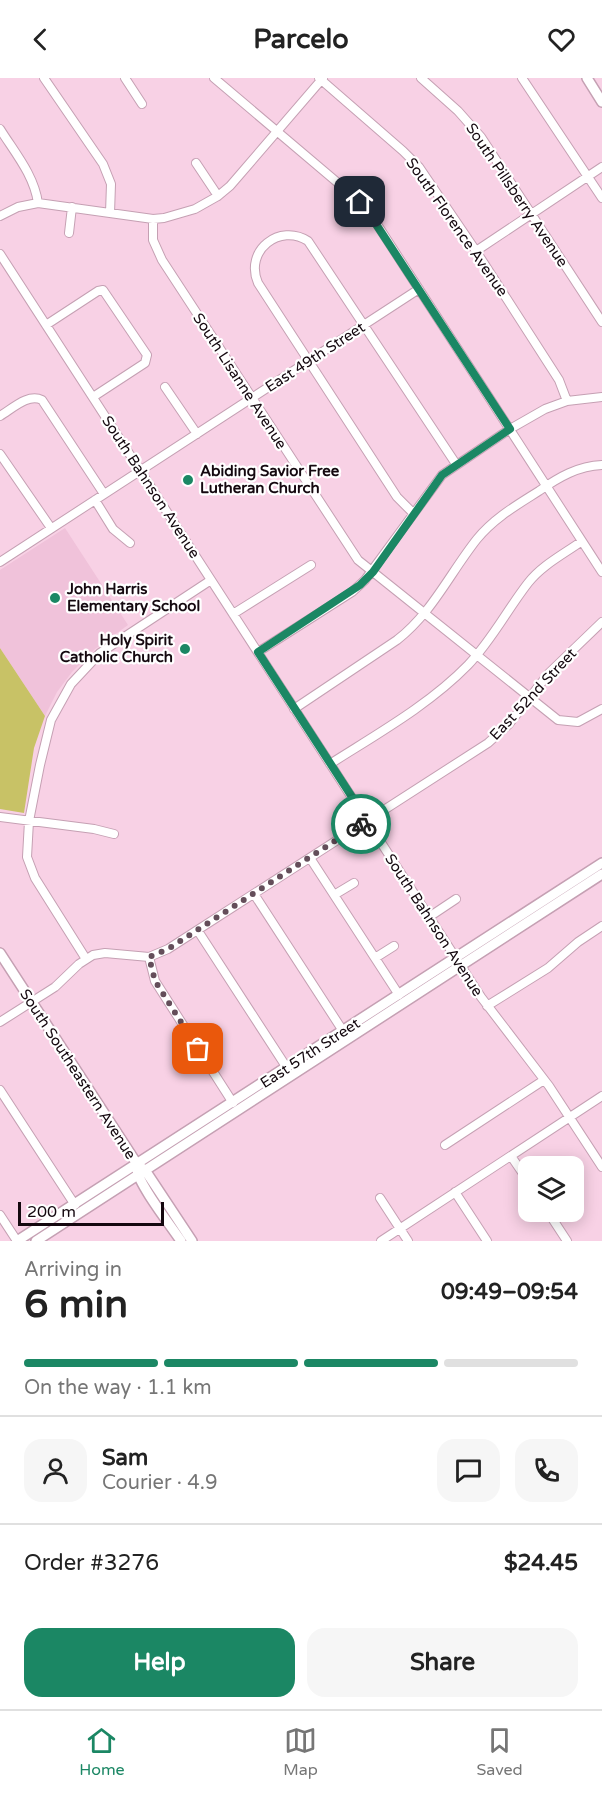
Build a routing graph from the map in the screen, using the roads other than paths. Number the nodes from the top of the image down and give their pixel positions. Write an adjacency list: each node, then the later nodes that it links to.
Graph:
1 (44, 78): 19 (street)
2 (125, 78): 9 (street)
3 (214, 78): 11 (street)
4 (421, 78): 20 (street, South Pillsberry Avenue)
5 (522, 78): 14 (street)
6 (587, 78): 8 (main road)
7 (321, 79): 11 (street); 24 (street, South Florence Avenue)
8 (602, 102)
9 (142, 104)
10 (0, 129): 17 (street)
11 (277, 131): 15 (street); 26 (street)
12 (195, 163): 15 (street)
13 (602, 167): 14 (street)
14 (588, 177): 16 (street); 20 (street)
15 (218, 196): 22 (street)
16 (602, 198)
17 (38, 203): 18 (street); 21 (street)
18 (72, 207): 19 (street); 23 (street)
19 (110, 213): 22 (street)
20 (531, 215): 24 (street); 27 (street, South Pillsberry Avenue)
21 (0, 216)
22 (153, 219): 34 (street, South Lisanne Avenue)
23 (69, 233)
24 (476, 251): 35 (street, South Florence Avenue)
25 (0, 254): 28 (street, South Bahnson Avenue)
26 (419, 289): 29 (street, East 49th Street); 37 (street)
27 (602, 322)
28 (46, 325): 32 (street, South Bahnson Avenue); 32 (street)
29 (363, 325): 30 (street, East 49th Street); 30 (street); 40 (street)
30 (309, 360): 34 (street, East 49th Street); 46 (street)
31 (165, 387): 38 (street)
32 (93, 397): 42 (street, South Bahnson Avenue)
33 (602, 397): 35 (street)
34 (251, 399): 38 (street, East 49th Street); 52 (street, South Lisanne Avenue)
35 (567, 401): 37 (street)
36 (0, 416): 44 (street)
37 (510, 429): 40 (street); 43 (street)
38 (197, 434): 42 (street, East 49th Street)
39 (0, 454): 47 (street)
40 (456, 464): 46 (street)
41 (602, 465): 43 (street)
42 (140, 471): 44 (street, East 49th Street); 54 (street, South Bahnson Avenue)
43 (546, 486): 48 (street); 56 (street)
44 (104, 494): 45 (street, East 49th Street)
45 (95, 500): 47 (street, East 49th Street); 49 (street)
46 (413, 513): 52 (street)
47 (51, 528): 50 (street, East 49th Street)
48 (582, 541): 53 (street); 59 (street)
49 (130, 543)
50 (0, 562)
51 (311, 565): 55 (street)
52 (373, 572): 56 (street, South Lisanne Avenue); 58 (street)
53 (602, 572)
54 (211, 580): 55 (street, South Bahnson Avenue); 66 (street)
55 (233, 614): 58 (street, South Bahnson Avenue)
56 (425, 614): 59 (street, South Lisanne Avenue); 61 (street)
57 (602, 622): 60 (street, East 52nd Street)
58 (258, 652): 61 (street, South Bahnson Avenue)
59 (476, 655): 60 (street, South Lisanne Avenue); 63 (street)
60 (529, 698): 62 (street, South Lisanne Avenue); 65 (street, East 52nd Street)
61 (294, 709): 63 (street, South Bahnson Avenue)
62 (602, 709)
63 (330, 764): 65 (street, South Bahnson Avenue)
64 (0, 817): 66 (street)
65 (367, 820): 68 (street, East 52nd Street); 75 (street, South Bahnson Avenue)
66 (29, 821): 67 (street); 82 (street)
67 (114, 834)
68 (310, 858): 72 (street, East 52nd Street); 73 (street)
69 (602, 863): 83 (main road, East 57th Street)
70 (602, 874): 83 (main road, East 57th Street)
71 (354, 883): 73 (street)
72 (254, 894): 77 (street, East 52nd Street); 88 (street)
73 (334, 895): 81 (street)
74 (456, 899): 75 (street)
75 (429, 917): 83 (street, South Bahnson Avenue)
76 (602, 926): 86 (street)
77 (198, 931): 80 (street, East 52nd Street); 89 (street)
78 (394, 946): 81 (street)
79 (0, 953): 85 (main road, South Southeastern Avenue)
80 (149, 957): 82 (street); 93 (street)
81 (375, 958): 84 (street)
82 (86, 959): 85 (street)
83 (458, 962): 84 (main road, East 57th Street); 86 (street, South Bahnson Avenue); 99 (main road, East 57th Street)
84 (399, 995): 88 (main road, East 57th Street)
85 (32, 1002): 87 (street); 99 (main road, South Southeastern Avenue)
86 (487, 1006): 90 (street, South Bahnson Avenue)
87 (0, 1022)
88 (344, 1031): 89 (main road, East 57th Street)
89 (287, 1068): 93 (main road, East 57th Street)
90 (544, 1080): 94 (street, South Bahnson Avenue); 95 (street)
91 (0, 1090): 102 (street)
92 (602, 1096): 94 (street)
93 (233, 1103): 99 (main road, East 57th Street)
94 (569, 1118): 96 (street); 98 (street, South Bahnson Avenue)
95 (445, 1145)
96 (511, 1156): 97 (street); 100 (street)
97 (518, 1166)
98 (602, 1167)
99 (140, 1170): 102 (main road, East 57th Street); 107 (main road, East 57th Street); 108 (main road, South Southeastern Avenue); 109 (main road, South Southeastern Avenue)
100 (455, 1192): 105 (street); 112 (street)
101 (380, 1198): 105 (street)
102 (75, 1205): 106 (main road, East 57th Street)
103 (0, 1215): 106 (street)
104 (555, 1222): 113 (street)
105 (400, 1229): 110 (street); 111 (street)
106 (17, 1241)
107 (36, 1241)
108 (181, 1241)
109 (192, 1241)
110 (381, 1241)
111 (408, 1241)
112 (487, 1241)
113 (567, 1241)

